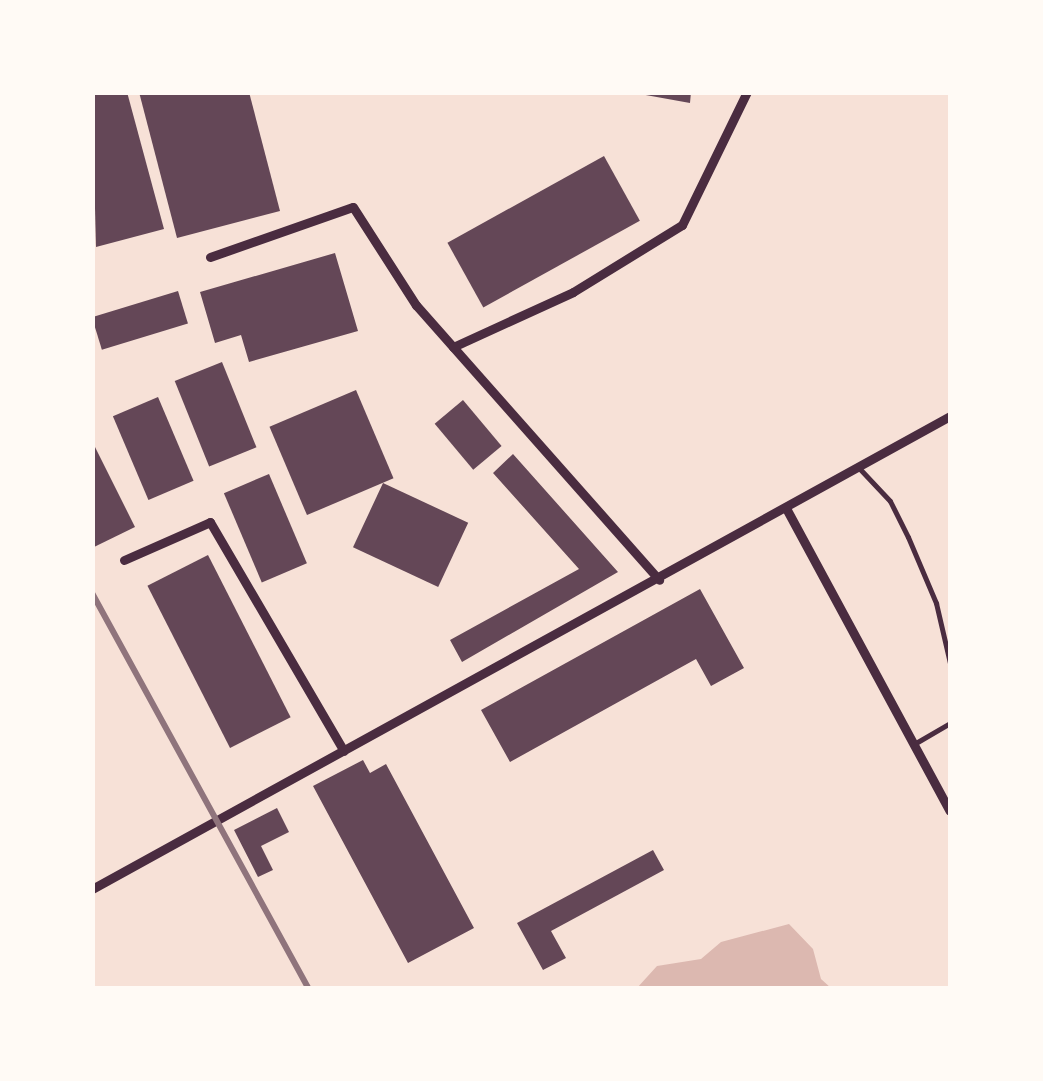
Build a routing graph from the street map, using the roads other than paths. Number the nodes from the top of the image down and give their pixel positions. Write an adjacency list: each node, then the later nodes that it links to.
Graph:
1 (747, 92): 3 (street)
2 (210, 257): 3 (street)
3 (452, 347): 8 (street)
4 (949, 418): 5 (street)
5 (859, 468): 6 (street); 9 (lane)
6 (787, 510): 8 (street); 11 (street)
7 (124, 560): 12 (street)
8 (659, 580): 12 (street)
9 (950, 663)
10 (950, 723): 11 (lane)
11 (914, 744): 13 (street)
12 (344, 750): 14 (street)
13 (950, 811)
14 (92, 889)

